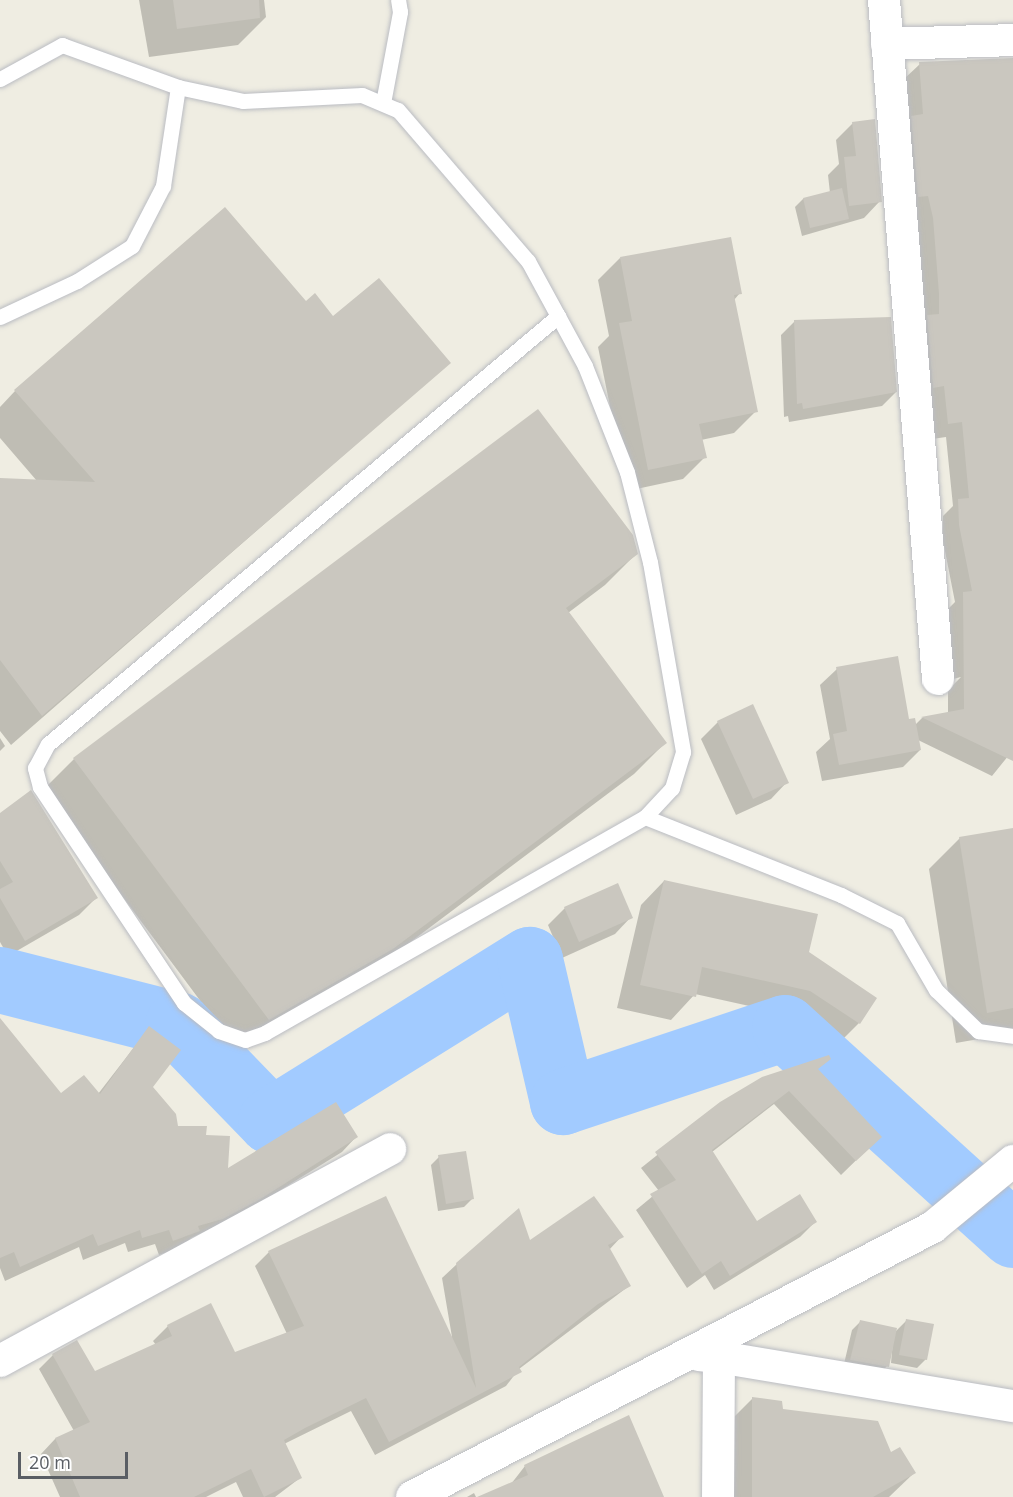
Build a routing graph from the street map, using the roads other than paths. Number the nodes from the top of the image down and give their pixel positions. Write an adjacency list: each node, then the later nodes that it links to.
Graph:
1 (398, 0): 7 (lane)
2 (884, 0): 4 (street)
3 (1013, 40): 4 (street)
4 (887, 44): 10 (street)
5 (0, 79): 6 (lane)
6 (178, 87): 7 (lane); 9 (lane)
7 (383, 104): 8 (lane)
8 (558, 316): 11 (lane); 11 (lane)
9 (0, 317)
10 (938, 679)
11 (645, 817): 12 (lane)
12 (1013, 1036)
13 (390, 1149): 16 (street)
14 (1011, 1162): 15 (street)
15 (704, 1355): 17 (street); 18 (street); 19 (street)
16 (0, 1361)
17 (1013, 1406)
18 (412, 1497)
19 (718, 1497)

